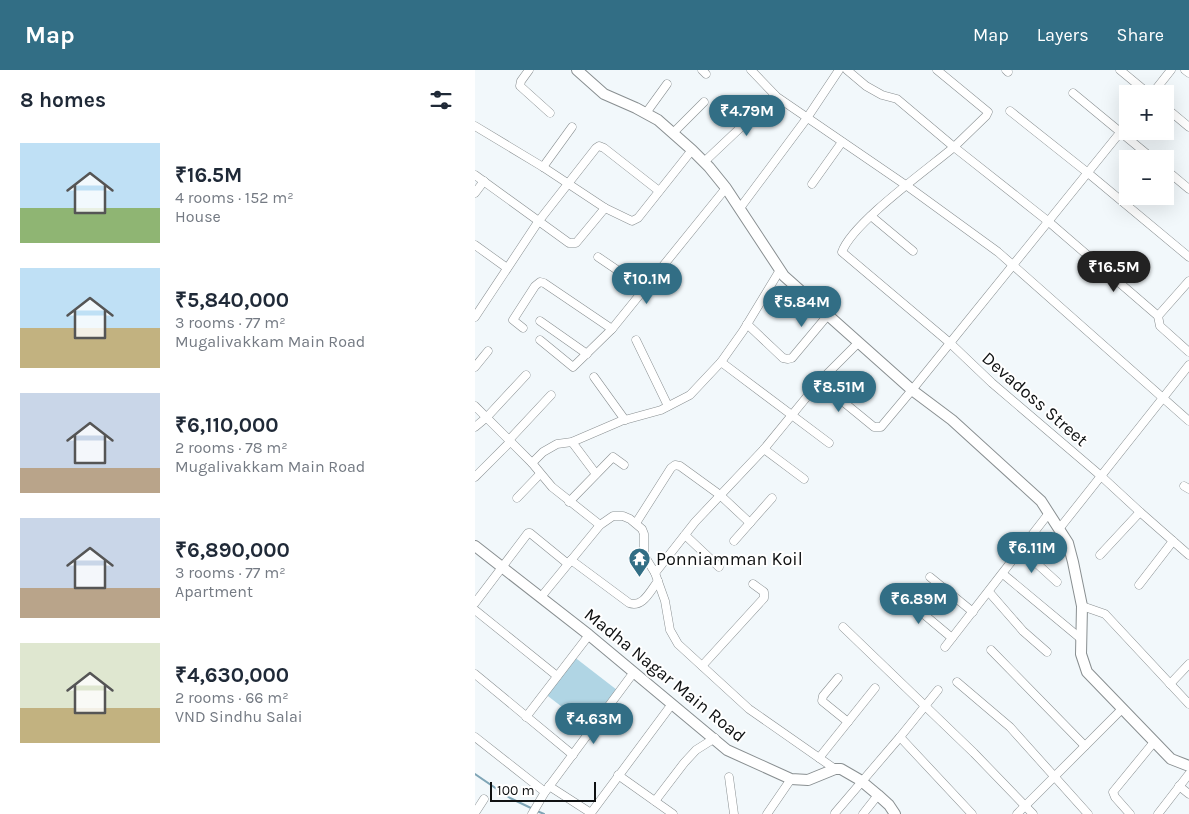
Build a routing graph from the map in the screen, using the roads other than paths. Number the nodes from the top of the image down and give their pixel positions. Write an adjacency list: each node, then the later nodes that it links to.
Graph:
1 (529, 70): 18 (street)
2 (577, 70): 19 (street)
3 (751, 70): 15 (street)
4 (839, 70): 21 (street)
5 (847, 70): 30 (street)
6 (937, 70): 30 (street)
7 (1120, 70): 12 (street)
8 (1171, 70): 13 (street)
9 (1185, 70): 10 (street)
10 (1189, 73)
11 (667, 84): 19 (street)
12 (1139, 85)
13 (1158, 85)
14 (1073, 93): 25 (street)
15 (775, 95): 21 (street); 33 (street)
16 (704, 102): 26 (street)
17 (1010, 111): 35 (street)
18 (550, 113)
19 (645, 113): 26 (street)
20 (1174, 114): 24 (street)
21 (807, 118): 29 (street); 47 (street)
22 (475, 126): 34 (street)
23 (572, 127): 34 (street)
24 (1189, 127)
25 (1119, 130)
26 (673, 133): 31 (street)
27 (1119, 134): 35 (street)
28 (1130, 140): 32 (street)
29 (842, 142): 40 (street); 41 (street)
30 (955, 147): 41 (street); 50 (street)
31 (692, 150): 33 (street); 44 (street)
32 (1142, 150)
33 (704, 162): 42 (street)
34 (543, 167): 39 (street)
35 (1088, 173): 50 (street); 54 (street)
36 (475, 175): 38 (street)
37 (1174, 176): 43 (street)
38 (483, 181): 45 (street); 49 (street)
39 (568, 183): 44 (street); 46 (street); 49 (street)
40 (812, 184)
41 (907, 186): 48 (street); 55 (street)
42 (726, 188): 47 (street); 59 (street)
43 (1189, 189)
44 (659, 190): 46 (street)
45 (475, 193)
46 (605, 208): 49 (street)
47 (740, 208): 57 (street)
48 (871, 216): 52 (street); 70 (street, Devadoss Street)
49 (538, 222): 56 (street)
50 (1049, 222): 55 (street); 61 (street)
51 (475, 245): 56 (street)
52 (913, 251)
53 (598, 257): 59 (street)
54 (1189, 257)
55 (1012, 265): 70 (street); 82 (street)
56 (507, 268): 62 (street)
57 (780, 270): 60 (street); 64 (street)
58 (1189, 281): 61 (street)
59 (645, 289): 66 (street)
60 (828, 315): 64 (street); 69 (street)
61 (1157, 316): 72 (street)
62 (475, 317)
63 (540, 321): 73 (street)
64 (747, 324): 74 (street)
65 (523, 328): 66 (street)
66 (612, 329): 73 (street)
67 (540, 340): 73 (street)
68 (636, 340): 84 (street)
69 (858, 343): 79 (street); 80 (street)
70 (951, 343): 80 (street); 98 (street, Devadoss Street)
71 (488, 351): 76 (street)
72 (1189, 352)
73 (587, 354)
74 (721, 362): 84 (street); 85 (street)
75 (1189, 365): 82 (street)
76 (475, 366)
77 (526, 375): 86 (street)
78 (595, 377): 87 (street)
79 (819, 382): 80 (street); 85 (street)
80 (913, 390): 106 (street)
81 (551, 395): 90 (street)
82 (1162, 398): 88 (street); 98 (street)
83 (475, 406): 86 (street)
84 (668, 406): 87 (street)
85 (791, 415): 92 (street); 93 (street)
86 (487, 417): 89 (street); 90 (street)
87 (625, 420): 91 (street)
88 (1189, 421)
89 (475, 427)
90 (510, 441): 94 (street); 99 (street)
91 (572, 442): 94 (street); 97 (street)
92 (829, 443)
93 (765, 449): 100 (street); 101 (street)
94 (532, 463): 96 (street)
95 (624, 465): 97 (street)
96 (540, 474): 102 (street); 104 (street)
97 (596, 474): 104 (street)
98 (1101, 476): 105 (street, Devadoss Street); 110 (street)
99 (475, 477)
100 (804, 479)
101 (720, 495): 108 (street); 109 (street); 111 (street)
102 (517, 498)
103 (772, 498): 109 (street)
104 (569, 502): 107 (street)
105 (1140, 512): 113 (street, Devadoss Street); 117 (street)
106 (1049, 513): 110 (street); 115 (street)
107 (602, 522): 108 (street); 118 (street)
108 (636, 523): 122 (street)
109 (750, 523): 112 (street)
110 (1059, 529): 131 (street)
111 (685, 535): 120 (street); 122 (street)
112 (733, 541)
113 (1173, 541): 116 (street, Devadoss Street); 126 (street)
114 (475, 546): 119 (street, Madha Nagar Main Road)
115 (1022, 550): 121 (street); 124 (street)
116 (1189, 554)
117 (1100, 555)
118 (569, 562): 119 (street); 122 (street); 128 (street)
119 (503, 566): 128 (street, Madha Nagar Main Road); 130 (street)
120 (719, 567)
121 (1003, 574): 127 (street); 137 (street)
122 (657, 577): 142 (street)
123 (930, 577): 133 (street)
124 (1057, 582)
125 (753, 584): 142 (street)
126 (1139, 586)
127 (989, 592): 133 (street); 140 (street)
128 (541, 597): 135 (street, Madha Nagar Main Road)
129 (908, 601): 136 (street)
130 (475, 603)
131 (1082, 606): 137 (street); 148 (street)
132 (475, 610): 145 (street)
133 (973, 612): 136 (street)
134 (843, 627): 153 (street)
135 (589, 635): 143 (street, Madha Nagar Main Road); 145 (street)
136 (952, 638): 138 (street)
137 (1080, 638): 154 (street)
138 (945, 647)
139 (991, 650): 161 (street)
140 (1047, 652)
141 (1189, 664): 148 (street)
142 (702, 666): 163 (street)
143 (634, 672): 151 (street, Madha Nagar Main Road); 162 (street)
144 (475, 674): 155 (street)
145 (557, 676): 155 (street)
146 (838, 678): 156 (street)
147 (957, 682): 168 (street)
148 (1170, 684): 152 (street)
149 (875, 688): 156 (street)
150 (938, 690): 153 (street)
151 (671, 704): 159 (street, Madha Nagar Main Road); 167 (street)
152 (1189, 704)
153 (926, 706): 158 (street); 178 (street)
154 (1123, 709): 160 (street); 161 (street)
155 (526, 717): 162 (street)
156 (848, 722): 163 (street)
157 (475, 737): 173 (street)
158 (900, 737): 171 (street); 188 (street)
159 (715, 738): 170 (street, Madha Nagar Main Road); 177 (street)
160 (1154, 742): 164 (street); 192 (street)
161 (1085, 746): 168 (street)
162 (573, 755): 173 (street)
163 (819, 758): 165 (street)
164 (1189, 766)
165 (835, 769): 170 (street, Madha Nagar Main Road); 171 (street)
166 (1189, 774): 172 (street)
167 (618, 775): 177 (street); 181 (street)
168 (1055, 776): 178 (street); 191 (street)
169 (729, 777): 184 (street)
170 (791, 779): 185 (street)
171 (862, 782): 175 (street); 182 (street)
172 (1179, 786): 174 (street); 193 (street)
173 (547, 789): 179 (street); 181 (street)
174 (1189, 794)
175 (878, 795): 186 (street); 187 (street)
176 (484, 799): 180 (street)
177 (655, 801): 183 (street)
178 (1026, 805): 189 (street); 190 (street)
179 (534, 811)
180 (475, 813)
181 (590, 813)
182 (835, 813)
183 (673, 814)
184 (734, 814)
185 (767, 814)
186 (863, 814)
187 (895, 814)
188 (972, 814)
189 (1017, 814)
190 (1033, 814)
191 (1088, 814)
192 (1130, 814)
193 (1158, 814)

